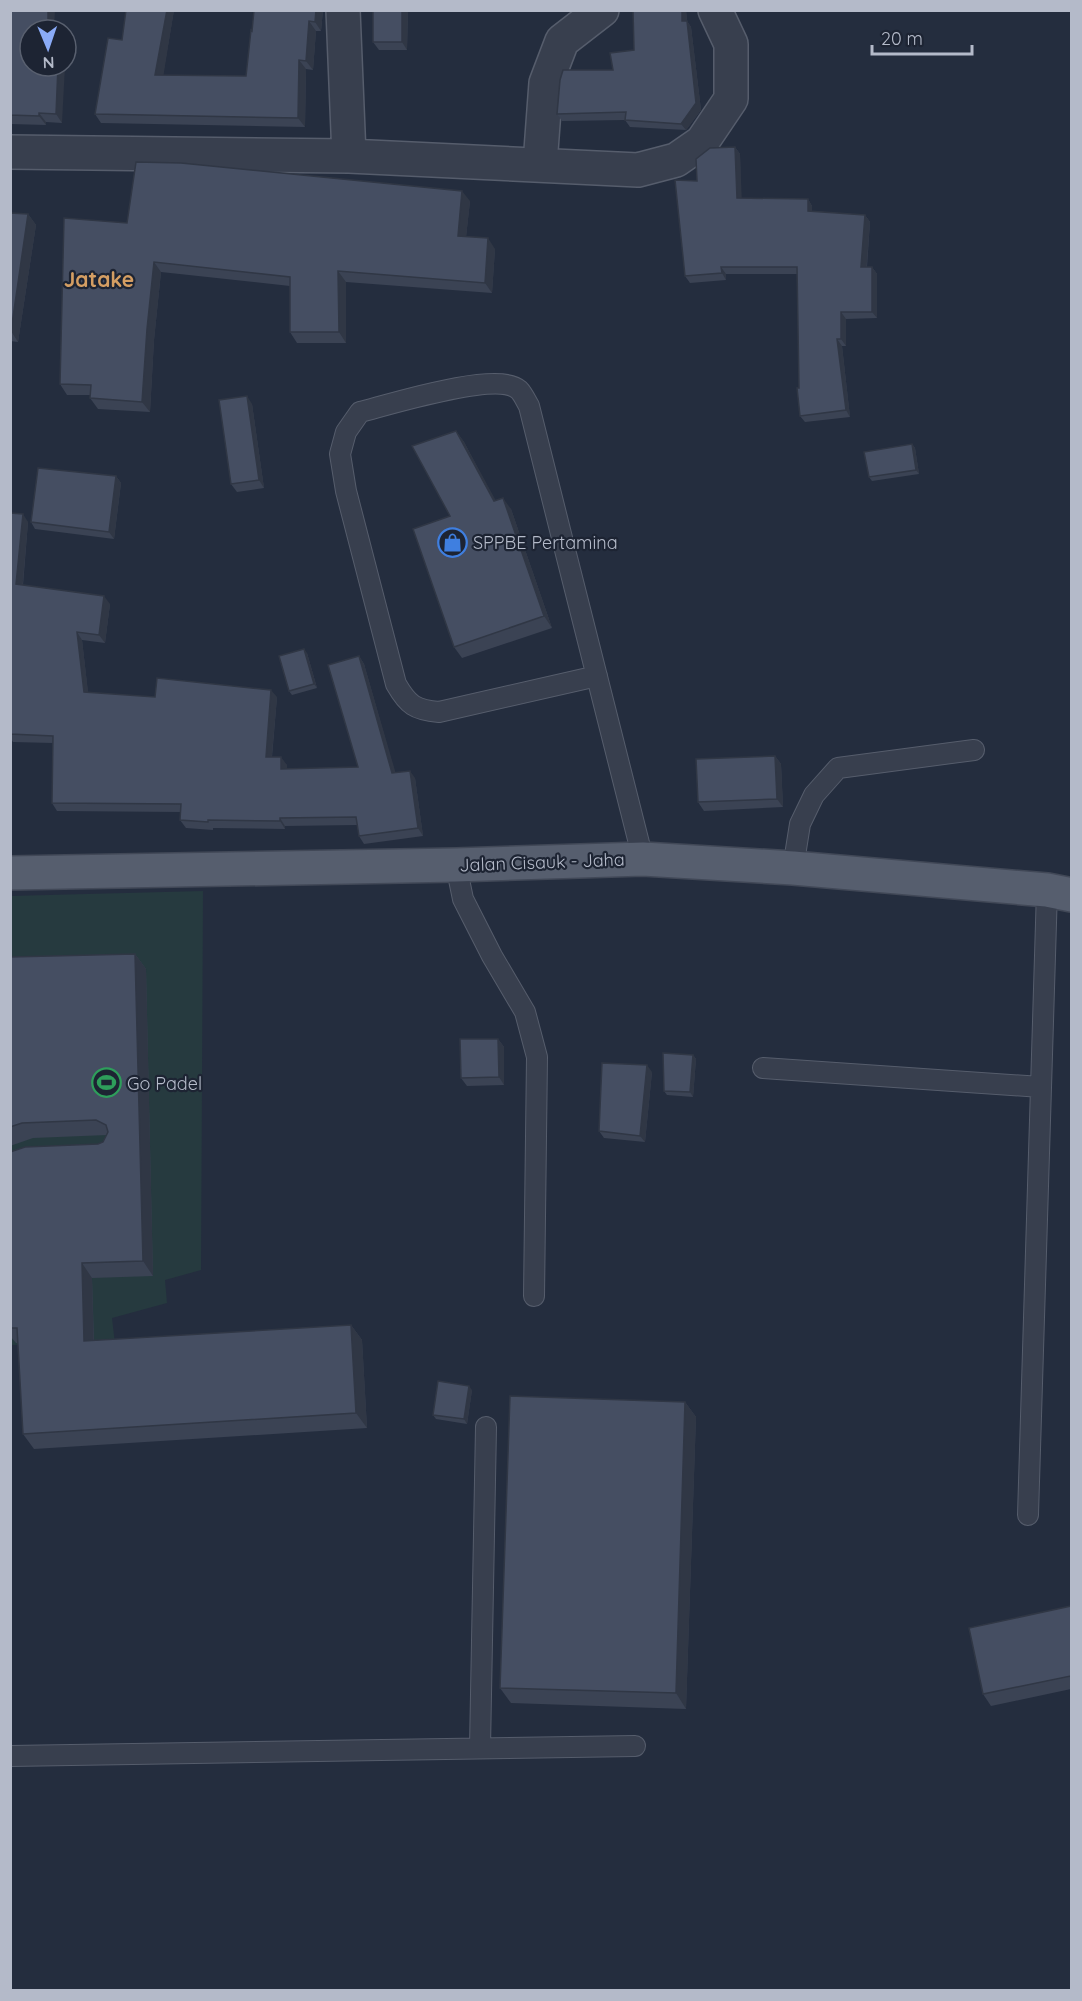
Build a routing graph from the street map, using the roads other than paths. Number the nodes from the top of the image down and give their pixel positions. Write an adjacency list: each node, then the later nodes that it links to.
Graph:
1 (343, 10): 5 (street)
2 (602, 10): 6 (street)
3 (716, 10): 6 (street)
4 (10, 152): 5 (street)
5 (349, 156): 6 (street)
6 (540, 164)
7 (597, 676): 7 (lane); 9 (lane)
8 (974, 750): 11 (lane)
9 (643, 859): 10 (main road, Jalan Cisauk - Jaha); 11 (main road, Jalan Cisauk - Jaha)
10 (456, 865): 12 (main road, Jalan Cisauk - Jaha); 16 (lane)
11 (793, 868): 13 (main road, Jalan Cisauk - Jaha)
12 (10, 873)
13 (1059, 892): 15 (lane)
14 (763, 1068): 15 (lane)
15 (1041, 1087): 18 (lane)
16 (534, 1296)
17 (486, 1427): 20 (lane)
18 (1028, 1515)
19 (635, 1746): 20 (lane)
20 (480, 1748): 21 (lane)
21 (10, 1756)

